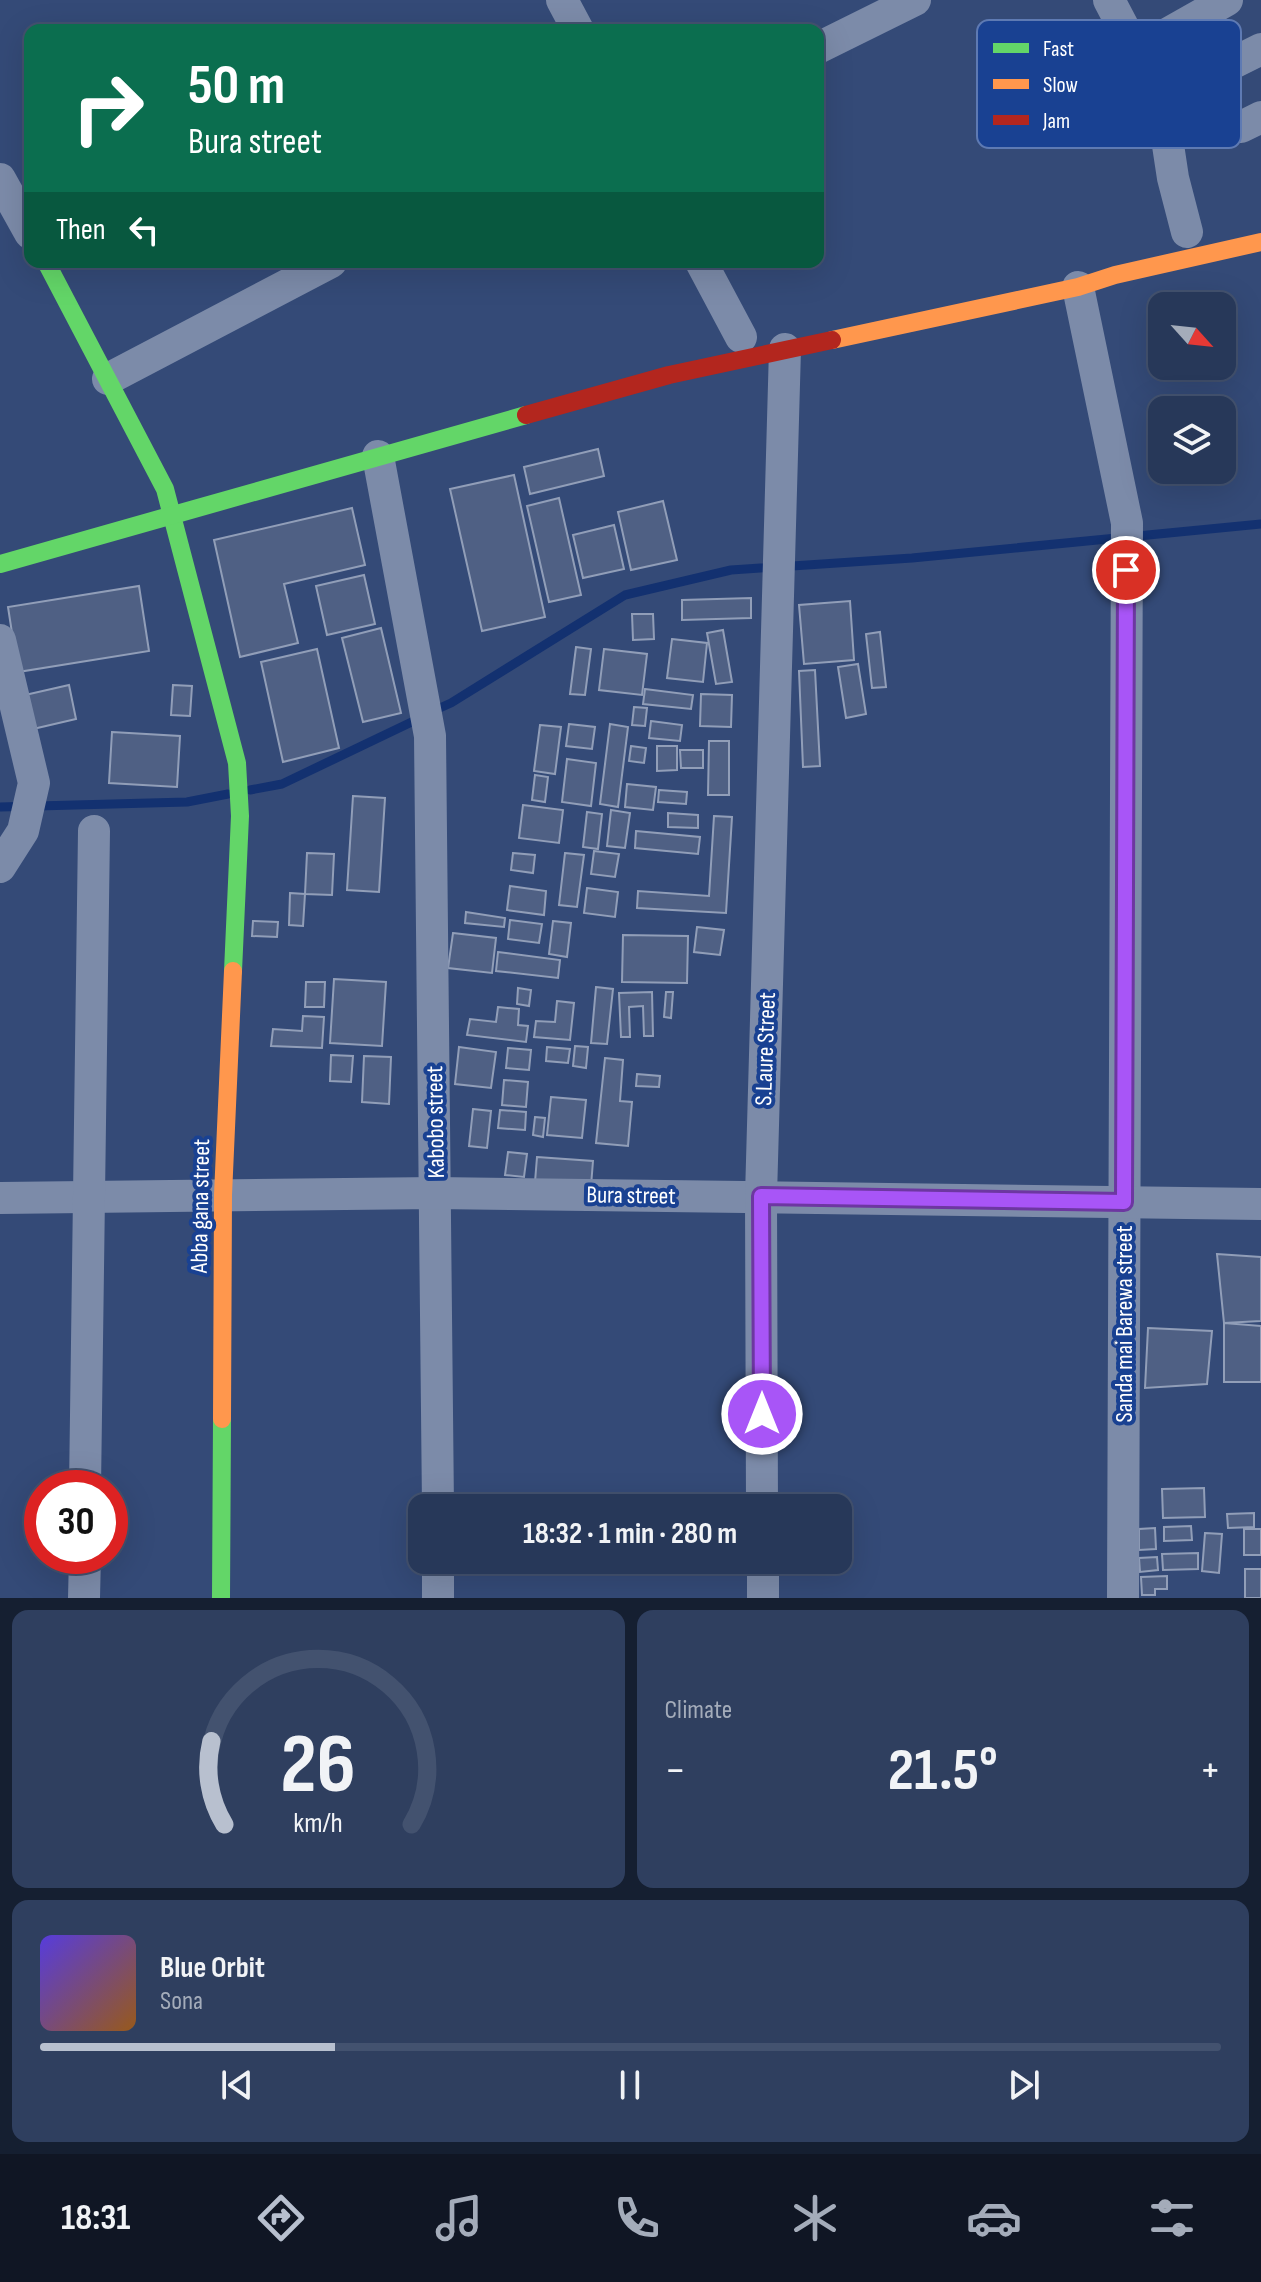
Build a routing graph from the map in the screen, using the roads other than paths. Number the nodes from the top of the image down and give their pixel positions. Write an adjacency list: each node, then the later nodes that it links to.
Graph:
1 (562, 0): 7 (street)
2 (915, 0): 8 (street)
3 (1109, 0): 5 (street)
4 (1227, 0): 6 (street)
5 (1120, 20)
6 (1192, 20)
7 (575, 24)
8 (824, 45)
9 (1261, 49): 10 (street)
10 (1241, 59)
11 (1168, 148): 14 (street)
12 (0, 179): 13 (street)
13 (24, 222)
14 (1187, 232)
15 (1261, 242): 19 (street)
16 (49, 268): 22 (street, Abba gana street)
17 (320, 268): 22 (street)
18 (704, 268): 20 (street)
19 (1078, 287): 21 (street); 34 (street, Sanda mai Barewa street)
20 (741, 336)
21 (785, 349): 23 (street); 32 (street, S.Laure Street)
22 (108, 379): 24 (street, Abba gana street)
23 (378, 456): 24 (street); 29 (street, Kabobo street)
24 (173, 516): 25 (street); 30 (street, Abba gana street)
25 (0, 564)
26 (0, 640): 28 (street)
27 (94, 831): 31 (street)
28 (0, 867)
29 (436, 1193): 30 (street, Bura street); 32 (street, Bura street); 37 (street, Kabobo street)
30 (223, 1195): 31 (street, Bura street); 43 (street, Abba gana street)
31 (89, 1196): 33 (street, Bura street); 36 (street)
32 (761, 1196): 34 (street, Bura street); 38 (street, S.Laure Street)
33 (0, 1198)
34 (1124, 1202): 35 (street, Bura street); 46 (street, Sanda mai Barewa street)
35 (1261, 1204)
36 (85, 1470)
37 (438, 1494)
38 (762, 1494)
39 (85, 1574): 42 (street)
40 (438, 1574): 44 (street)
41 (763, 1574): 45 (street)
42 (84, 1598)
43 (221, 1598)
44 (438, 1598)
45 (763, 1598)
46 (1123, 1598)

